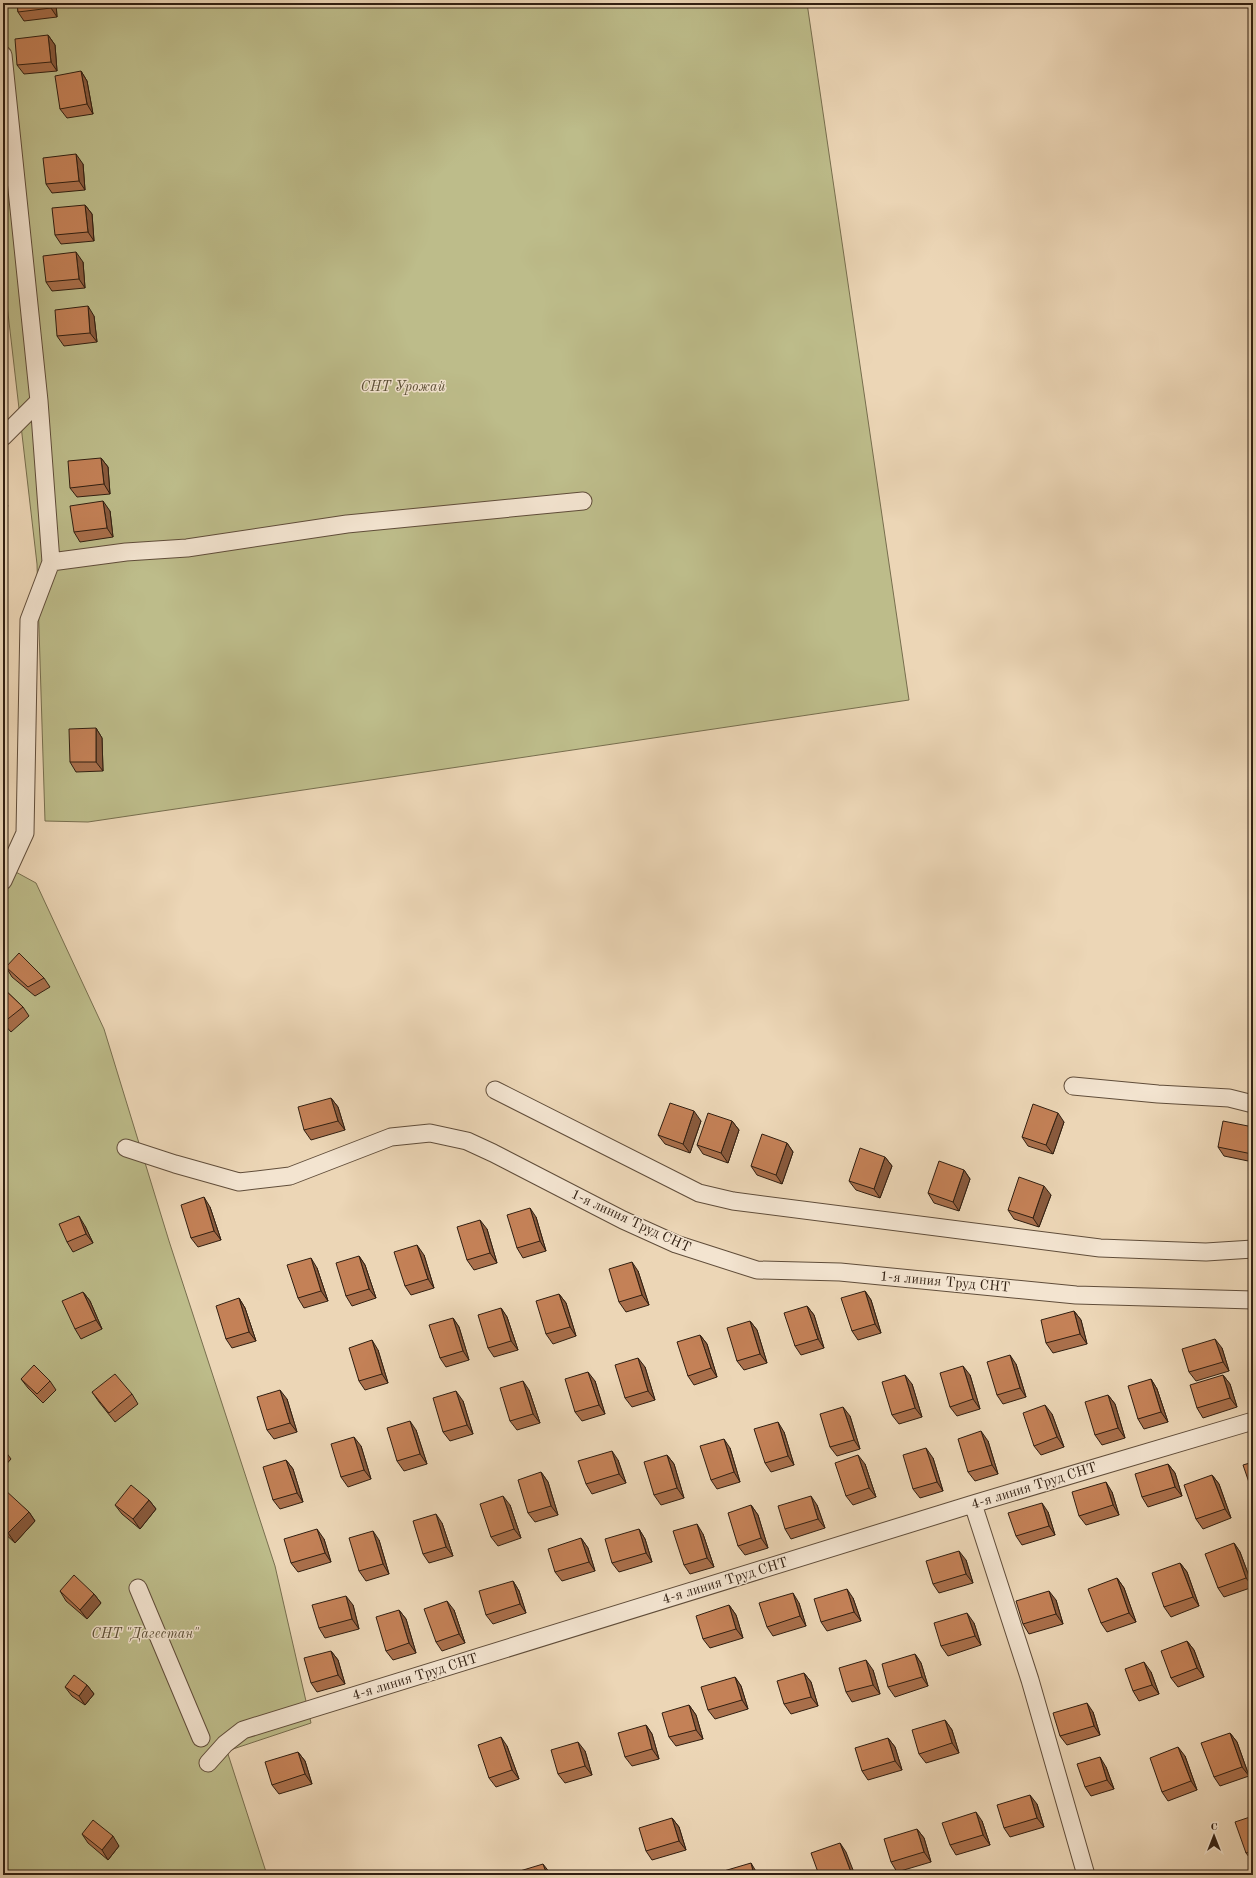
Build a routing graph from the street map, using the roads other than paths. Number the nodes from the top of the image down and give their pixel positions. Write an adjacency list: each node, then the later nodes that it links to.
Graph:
1 (3, 54): 2 (street)
2 (8, 158): 3 (street)
3 (38, 401): 4 (street); 6 (street)
4 (3, 437)
5 (583, 501): 6 (street)
6 (51, 562): 7 (street)
7 (3, 881)
8 (1073, 1086): 10 (street)
9 (496, 1090): 12 (street)
10 (1253, 1104)
11 (126, 1148): 13 (street, 1-я линия Труд СНТ)
12 (1253, 1249)
13 (1253, 1300)
14 (1253, 1421): 15 (street, 4-я линия Труд СНТ)
15 (973, 1504): 18 (street, 4-я линия Труд СНТ); 19 (street)
16 (138, 1588): 17 (street)
17 (201, 1738)
18 (208, 1763)
19 (1086, 1875)

